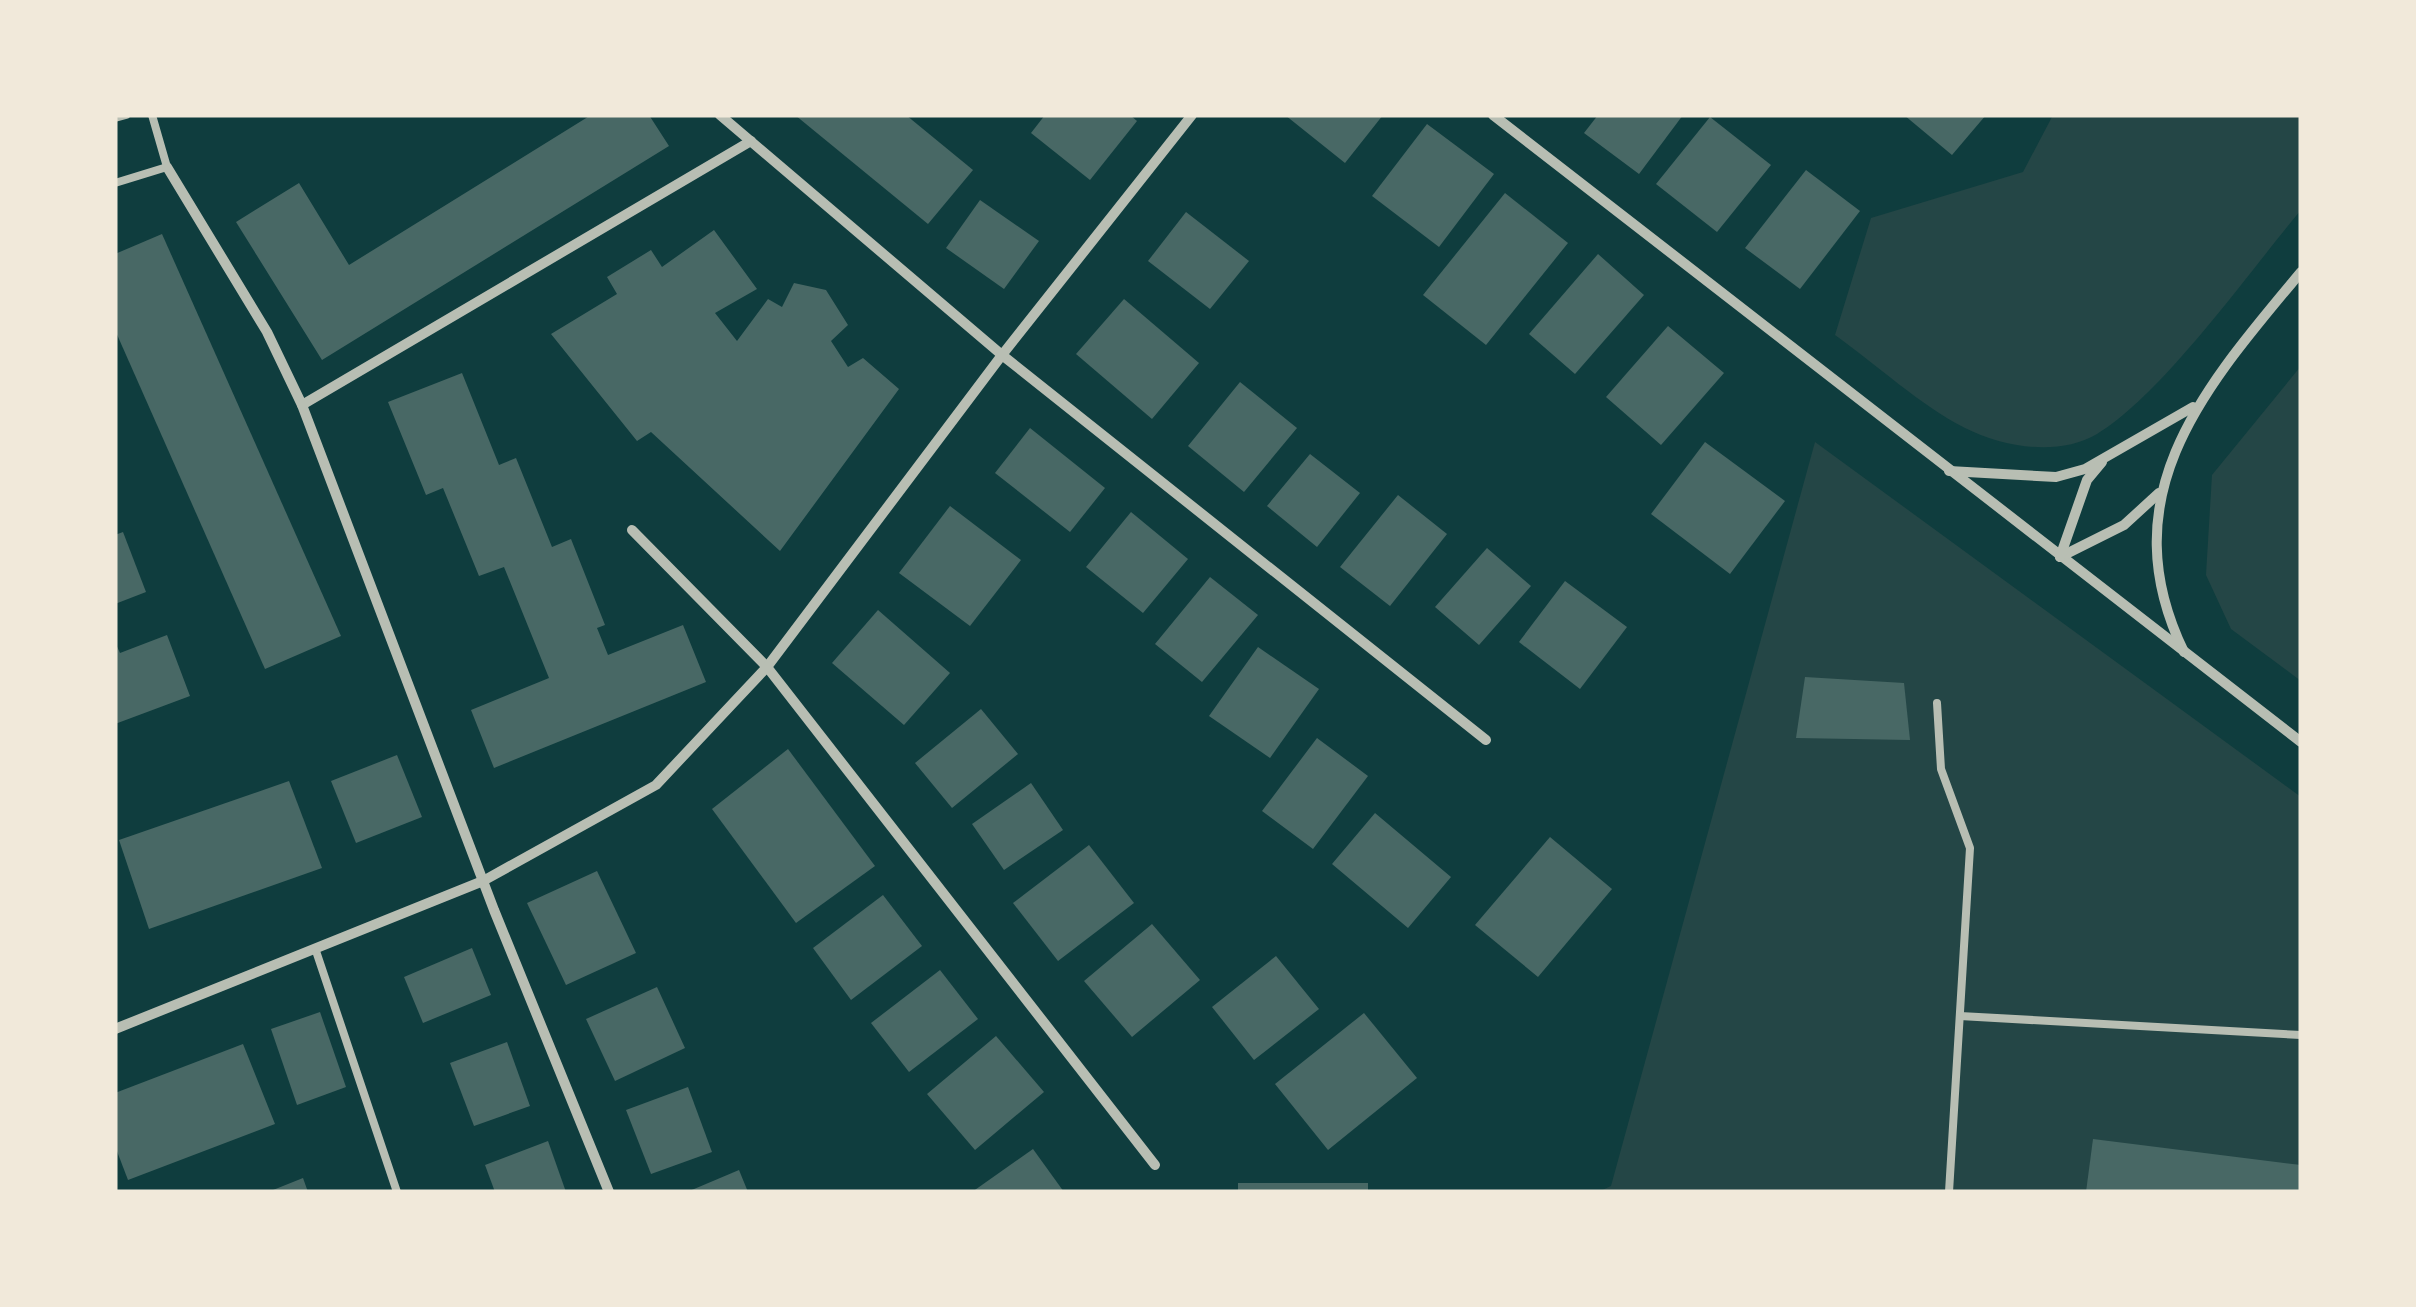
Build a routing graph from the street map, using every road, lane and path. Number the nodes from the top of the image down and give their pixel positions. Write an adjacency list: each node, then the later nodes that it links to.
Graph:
1 (126, 115): 6 (lane)
2 (152, 115): 8 (lane)
3 (720, 115): 7 (street)
4 (1192, 115): 11 (street)
5 (1493, 115): 15 (street)
6 (115, 118)
7 (751, 142): 11 (street); 12 (street)
8 (167, 168): 9 (lane); 12 (street)
9 (115, 183)
10 (2301, 272): 13 (street)
11 (1002, 355): 20 (street); 22 (street)
12 (302, 405): 24 (street)
13 (2194, 406): 14 (street); 16 (street)
14 (2106, 458): 15 (street); 18 (street)
15 (1949, 472): 18 (street)
16 (2160, 492): 18 (street); 19 (street)
17 (632, 530): 20 (street)
18 (2060, 557): 19 (street)
19 (2186, 654): 23 (street)
20 (767, 667): 24 (street); 29 (street)
21 (1937, 703): 26 (lane)
22 (1486, 740)
23 (2301, 742)
24 (483, 881): 25 (street); 31 (street)
25 (316, 951): 27 (street); 30 (lane)
26 (1960, 1016): 28 (lane); 32 (lane)
27 (115, 1029)
28 (2301, 1035)
29 (1155, 1165)
30 (397, 1192)
31 (609, 1192)
32 (1949, 1192)

